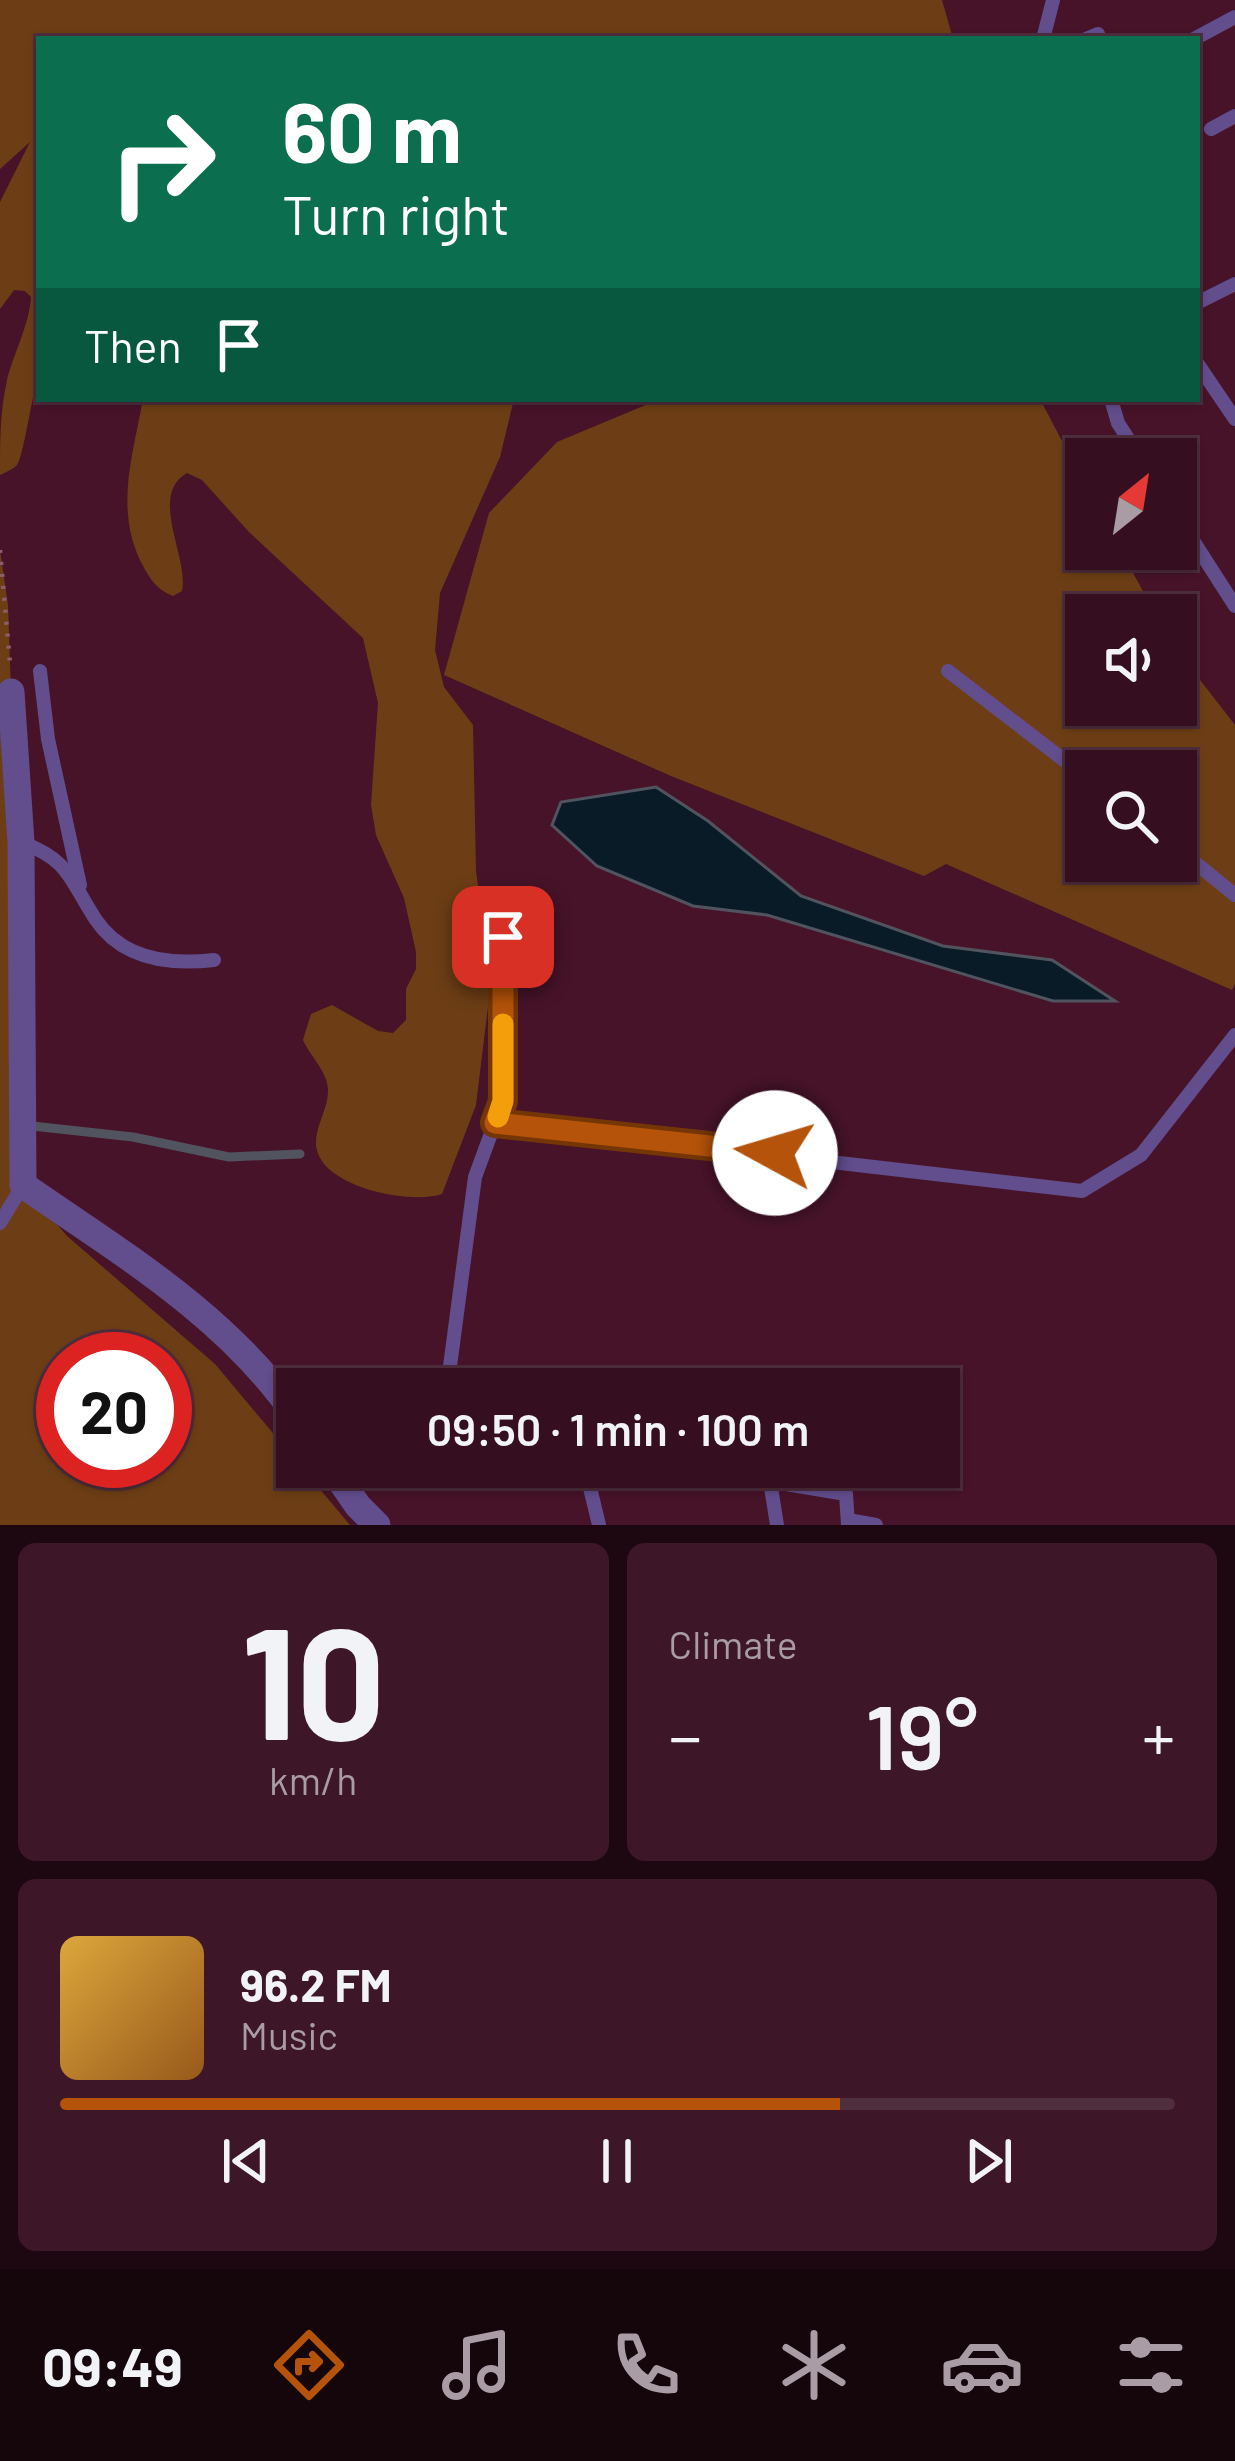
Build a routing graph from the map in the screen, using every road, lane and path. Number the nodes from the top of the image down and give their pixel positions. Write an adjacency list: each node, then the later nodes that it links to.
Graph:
1 (1053, 0): 3 (lane)
2 (1235, 17): 4 (lane)
3 (1044, 36)
4 (1200, 36)
5 (1235, 116): 6 (lane)
6 (1211, 129)
7 (1235, 284): 8 (lane)
8 (1200, 302)
9 (1200, 366): 11 (lane)
10 (1112, 402): 12 (lane)
11 (1235, 419)
12 (1128, 438)
13 (1197, 547): 15 (lane)
14 (0, 550): 18 (path)
15 (1235, 606)
16 (948, 670): 19 (lane)
17 (40, 671): 22 (lane)
18 (11, 692): 20 (street)
19 (1065, 761)
20 (20, 842): 22 (lane); 28 (street)
21 (1197, 864): 23 (lane)
22 (81, 890): 25 (lane)
23 (1235, 895)
24 (503, 937): 27 (lane)
25 (214, 960)
26 (1235, 1035): 27 (lane)
27 (495, 1123): 30 (lane)
28 (22, 1185): 29 (lane); 31 (street)
29 (0, 1223)
30 (450, 1368)
31 (276, 1387)
32 (346, 1488): 37 (street)
33 (590, 1488): 38 (lane)
34 (771, 1488): 39 (lane)
35 (814, 1488): 36 (lane)
36 (848, 1522): 40 (lane)
37 (377, 1525)
38 (599, 1525)
39 (777, 1525)
40 (876, 1525)

